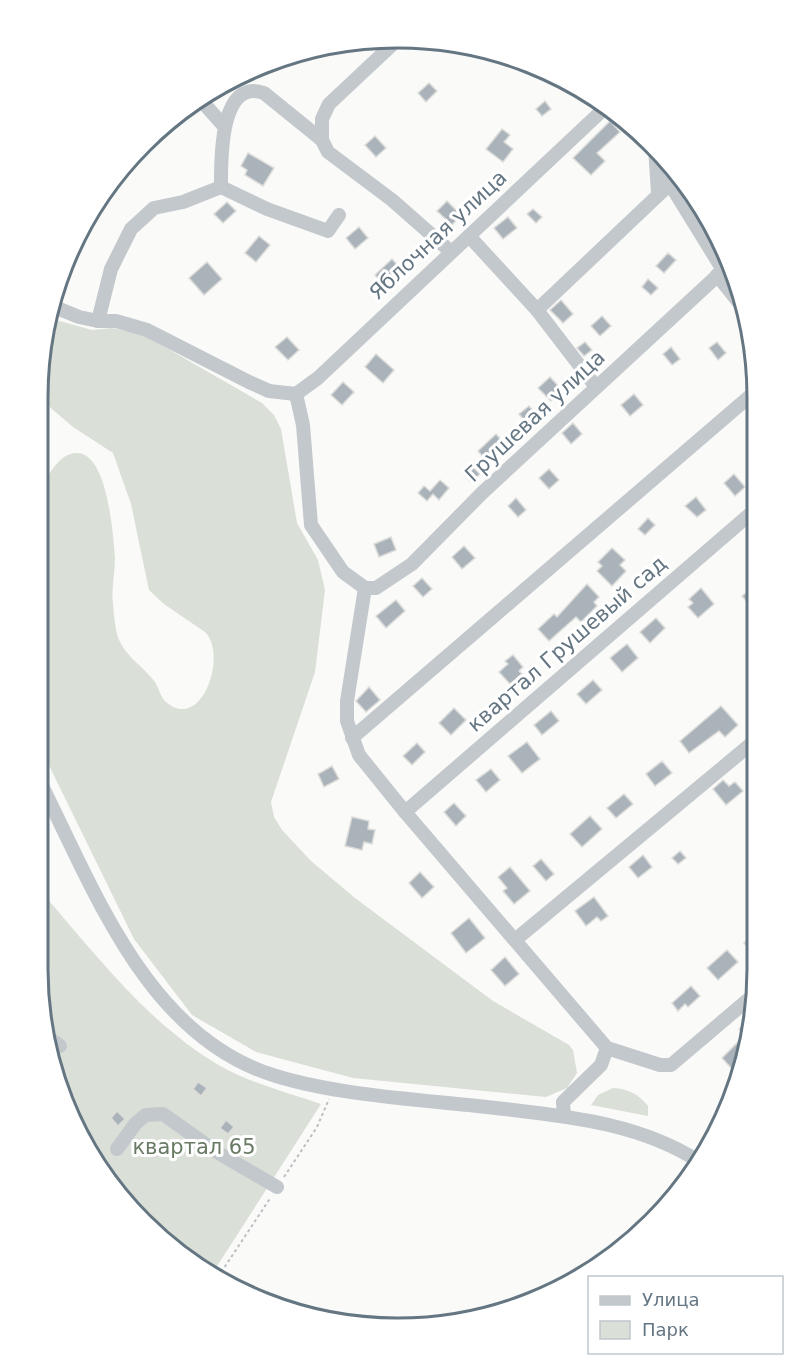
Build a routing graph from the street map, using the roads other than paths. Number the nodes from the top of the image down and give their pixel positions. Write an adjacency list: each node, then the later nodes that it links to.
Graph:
1 (388, 48): 5 (street)
2 (206, 105): 4 (street)
3 (600, 113): 12 (street, Яблочная улица)
4 (224, 126): 5 (street); 9 (street)
5 (322, 140): 13 (street)
6 (656, 162): 10 (street)
7 (669, 178): 8 (street)
8 (670, 184): 10 (street); 14 (street)
9 (221, 187): 11 (street); 18 (street)
10 (658, 193): 17 (street)
11 (339, 215)
12 (469, 236): 13 (street, Яблочная улица); 17 (street)
13 (450, 251): 20 (street, Яблочная улица)
14 (721, 267)
15 (723, 270): 19 (street, Грушевая улица)
16 (60, 309): 18 (street)
17 (537, 310): 19 (street)
18 (98, 321): 20 (street)
19 (596, 387): 23 (street, Грушевая улица)
20 (296, 394): 23 (street)
21 (747, 399): 24 (street)
22 (747, 517): 27 (street, квартал Грушевый сад)
23 (364, 588): 24 (street)
24 (352, 738): 27 (street)
25 (747, 747): 28 (street)
26 (48, 797): 31 (street)
27 (405, 812): 28 (street)
28 (515, 940): 30 (street)
29 (745, 1002): 30 (street)
30 (607, 1048): 31 (street)
31 (564, 1116): 33 (street)
32 (117, 1149): 34 (street)
33 (691, 1158)
34 (277, 1186)

